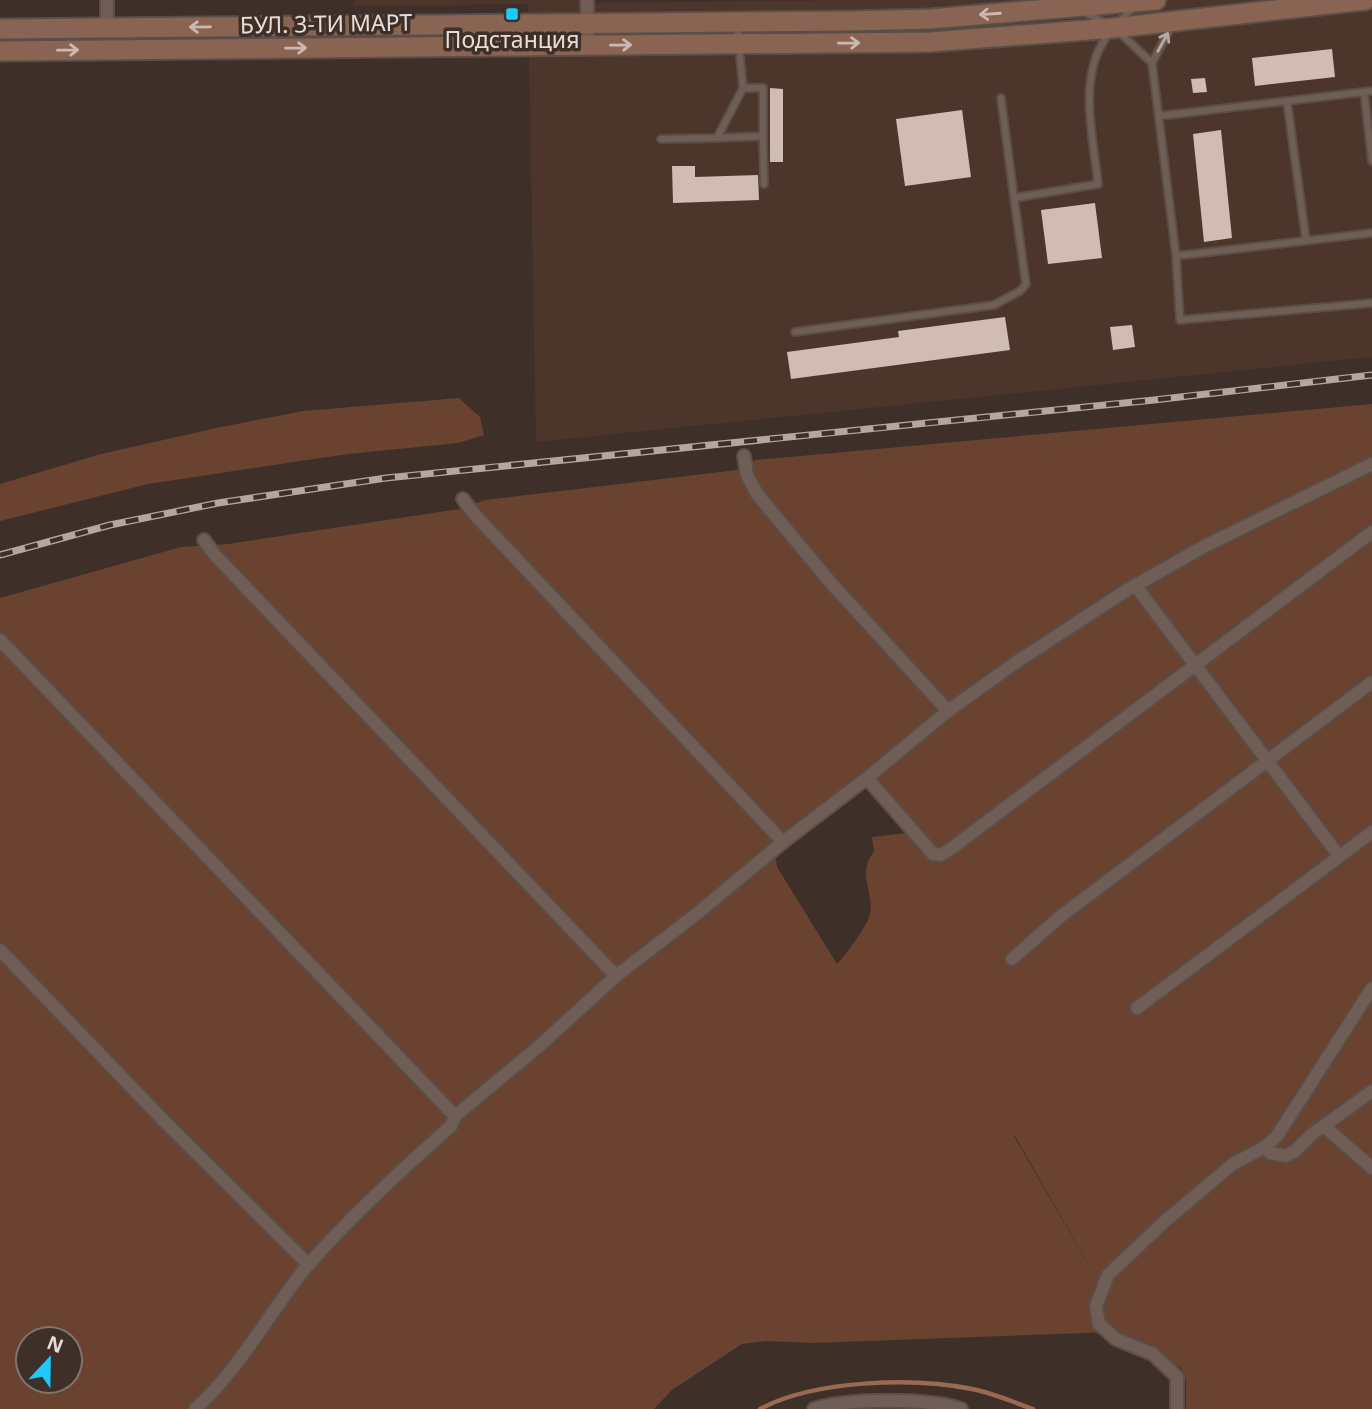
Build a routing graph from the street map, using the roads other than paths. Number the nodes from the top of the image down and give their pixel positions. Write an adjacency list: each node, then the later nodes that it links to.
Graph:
1 (107, 0): 9 (street)
2 (587, 0): 8 (street)
3 (1365, 0): 7 (main road, БУЛ. 3-ТИ МАРТ)
4 (1149, 1): 5 (main road, БУЛ. 3-ТИ МАРТ); 10 (lane)
5 (1074, 8): 6 (main road, БУЛ. 3-ТИ МАРТ, one-way to 6); 10 (lane)
6 (737, 22): 8 (main road, БУЛ. 3-ТИ МАРТ); 12 (lane)
7 (1174, 22): 10 (main road, БУЛ. 3-ТИ МАРТ); 15 (lane, one-way to 7)
8 (587, 24): 9 (main road, БУЛ. 3-ТИ МАРТ, one-way to 9); 13 (street)
9 (107, 28): 11 (main road, БУЛ. 3-ТИ МАРТ)
10 (1114, 28): 12 (main road, БУЛ. 3-ТИ МАРТ, one-way to 10); 15 (lane); 27 (lane)
11 (0, 29)
12 (739, 44): 13 (main road, БУЛ. 3-ТИ МАРТ, one-way to 12); 16 (lane)
13 (589, 45): 14 (main road, БУЛ. 3-ТИ МАРТ, one-way to 13)
14 (0, 51)
15 (1152, 63): 21 (lane)
16 (743, 89): 22 (lane); 23 (lane)
17 (1372, 91): 18 (lane)
18 (1364, 92): 20 (lane); 25 (lane)
19 (1001, 97): 27 (lane)
20 (1287, 101): 21 (lane); 29 (lane)
21 (1159, 116): 30 (lane)
22 (763, 136): 23 (lane); 26 (lane)
23 (717, 138): 24 (lane)
24 (661, 139)
25 (1372, 161)
26 (764, 184)
27 (1014, 198): 32 (lane)
28 (1372, 233): 29 (lane)
29 (1306, 240): 30 (lane)
30 (1176, 256): 31 (lane)
31 (1372, 303)
32 (795, 332)
33 (744, 456): 42 (street)
34 (1372, 464): 38 (street)
35 (463, 499): 46 (street)
36 (1372, 532): 40 (street)
37 (204, 540): 50 (street)
38 (1136, 585): 40 (street); 42 (street)
39 (0, 640): 54 (street)
40 (1196, 665): 43 (street); 44 (street)
41 (1372, 682): 43 (street)
42 (948, 711): 44 (street)
43 (1266, 762): 47 (street); 49 (street)
44 (867, 778): 46 (street)
45 (1372, 832): 47 (street)
46 (783, 842): 50 (street)
47 (1339, 856): 52 (street)
48 (0, 950): 58 (street)
49 (1012, 959)
50 (616, 976): 54 (street)
51 (1372, 988): 56 (street)
52 (1137, 1009)
53 (1372, 1091): 55 (street)
54 (455, 1116): 58 (street)
55 (1325, 1127): 56 (street); 57 (street)
56 (1266, 1146): 62 (street)
57 (1372, 1168)
58 (309, 1265): 59 (street)
59 (195, 1409)
60 (814, 1409): 61 (street)
61 (961, 1409)
62 (1177, 1409)

